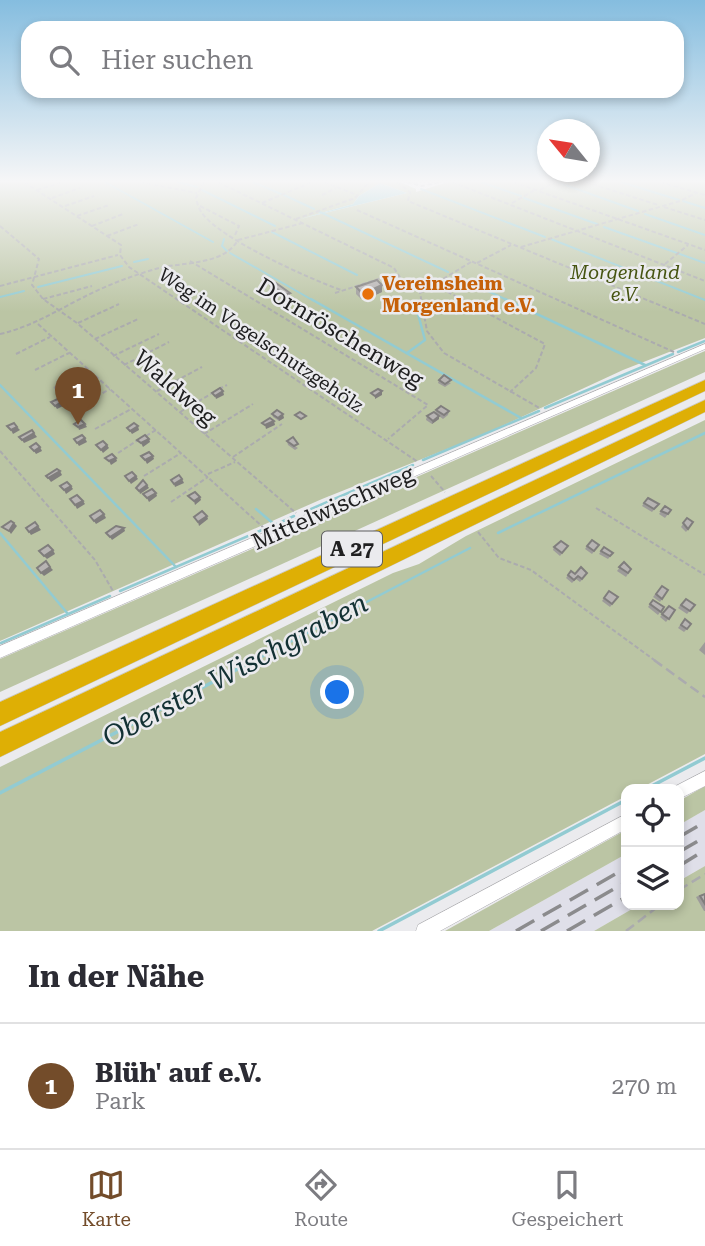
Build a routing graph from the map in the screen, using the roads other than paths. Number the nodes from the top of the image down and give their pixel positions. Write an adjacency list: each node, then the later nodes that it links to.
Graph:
1 (705, 346): 4 (street, Mittelwischweg)
2 (705, 385): 5 (highway, A 27)
3 (705, 405): 6 (highway, A 27)
4 (0, 652)
5 (0, 714)
6 (0, 745)
7 (705, 778): 8 (street)
8 (684, 790)
9 (621, 824): 10 (street)
10 (424, 931)

